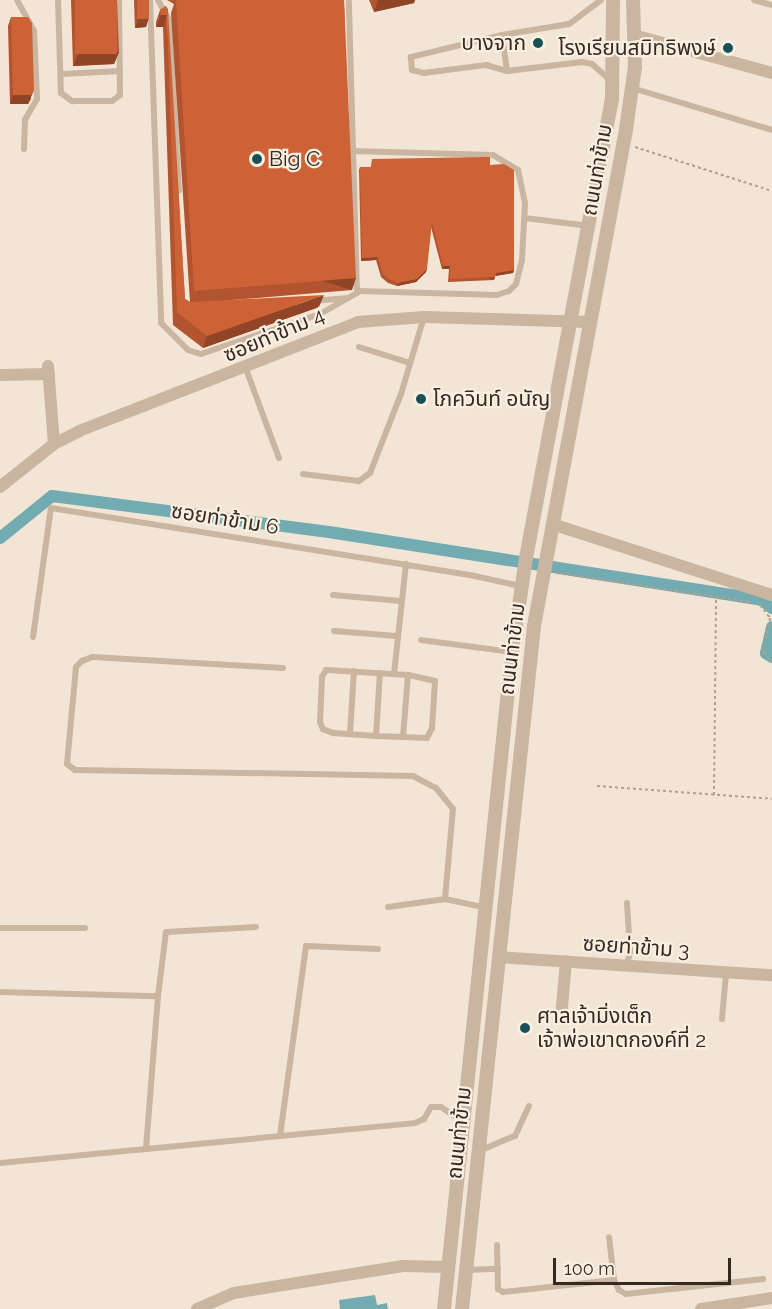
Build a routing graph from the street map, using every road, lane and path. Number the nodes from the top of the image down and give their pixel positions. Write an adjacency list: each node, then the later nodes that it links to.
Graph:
1 (16, 0): 22 (lane)
2 (58, 0): 17 (lane)
3 (119, 0): 14 (lane)
4 (150, 0): 28 (lane)
5 (158, 0): 25 (lane)
6 (349, 0): 23 (lane)
7 (601, 0): 12 (lane)
8 (613, 0): 19 (street, ถนนท่าข้าม)
9 (633, 0): 13 (street, ถนนท่าข้าม)
10 (754, 0): 11 (lane)
11 (772, 5)
12 (501, 35): 15 (lane); 15 (lane)
13 (637, 36): 16 (street); 18 (street, ถนนท่าข้าม)
14 (120, 71): 17 (lane); 17 (lane)
15 (507, 71): 19 (lane)
16 (772, 73)
17 (61, 74)
18 (632, 88): 20 (lane); 21 (street, ถนนท่าข้าม)
19 (613, 89): 27 (street, ถนนท่าข้าม)
20 (772, 130)
21 (623, 143): 24 (path); 32 (street, ถนนท่าข้าม)
22 (24, 149)
23 (352, 151): 26 (lane); 28 (lane)
24 (772, 191)
25 (179, 205)
26 (525, 218): 27 (lane); 28 (lane)
27 (590, 226): 31 (street, ถนนท่าข้าม)
28 (356, 294): 29 (lane)
29 (300, 302)
30 (424, 317): 31 (street, ซอยท่าข้าม 4); 34 (lane); 35 (street, ซอยท่าข้าม 4)
31 (573, 320): 32 (street, ซอยท่าข้าม 4); 44 (street, ถนนท่าข้าม)
32 (590, 322): 41 (street, ถนนท่าข้าม)
33 (359, 347): 34 (lane)
34 (410, 363): 39 (lane)
35 (246, 369): 37 (street, ซอยท่าข้าม 4); 38 (lane)
36 (2, 375): 37 (street)
37 (54, 444): 40 (street, ซอยท่าข้าม 4)
38 (279, 458)
39 (303, 474)
40 (0, 488)
41 (552, 524): 43 (street, ถนนท่าข้าม); 46 (street)
42 (406, 564): 44 (lane, ซอยท่าข้าม 6); 48 (lane); 51 (lane, ซอยท่าข้าม 6)
43 (544, 568): 47 (path); 74 (street, ถนนท่าข้าม)
44 (521, 582): 53 (street, ถนนท่าข้าม)
45 (333, 595): 48 (lane)
46 (772, 595)
47 (716, 597): 54 (path); 64 (path)
48 (401, 601): 50 (lane)
49 (334, 631): 50 (lane)
50 (397, 636): 58 (lane)
51 (33, 637)
52 (421, 639): 53 (lane)
53 (512, 652): 69 (street, ถนนท่าข้าม)
54 (772, 662)
55 (283, 668): 66 (lane)
56 (354, 672): 57 (lane); 60 (lane); 60 (lane)
57 (380, 673): 58 (lane); 61 (lane)
58 (394, 675): 59 (lane)
59 (408, 675): 62 (lane); 62 (lane)
60 (350, 734): 61 (lane)
61 (376, 736): 62 (lane)
62 (403, 737)
63 (597, 786): 64 (path)
64 (714, 795): 65 (path)
65 (772, 799)
66 (445, 899): 68 (lane); 69 (lane)
67 (627, 903): 76 (lane)
68 (388, 907)
69 (484, 907): 84 (street, ถนนท่าข้าม)
70 (256, 927): 80 (lane)
71 (0, 928): 72 (lane)
72 (85, 928)
73 (378, 949): 85 (lane)
74 (498, 957): 75 (street, ซอยท่าข้าม 3); 87 (street, ถนนท่าข้าม)
75 (566, 962): 76 (street, ซอยท่าข้าม 3); 81 (street)
76 (627, 967): 77 (street, ซอยท่าข้าม 3)
77 (726, 973): 78 (street, ซอยท่าข้าม 3); 82 (lane)
78 (772, 975)
79 (0, 992): 80 (lane)
80 (158, 996): 86 (lane)
81 (561, 1018)
82 (723, 1019)
83 (530, 1106): 87 (lane)
84 (462, 1121): 85 (lane); 91 (street, ถนนท่าข้าม)
85 (280, 1136): 86 (lane)
86 (146, 1149): 88 (lane)
87 (479, 1151): 93 (street, ถนนท่าข้าม)
88 (0, 1163)
89 (609, 1237): 95 (lane)
90 (497, 1245): 92 (lane)
91 (448, 1267): 97 (street); 98 (street, ถนนท่าข้าม)
92 (498, 1269): 93 (lane); 95 (lane)
93 (465, 1270): 99 (street, ถนนท่าข้าม)
94 (763, 1279): 95 (lane)
95 (614, 1280)
96 (772, 1298): 100 (street)
97 (197, 1309)
98 (444, 1309)
99 (462, 1309)
100 (701, 1309)

